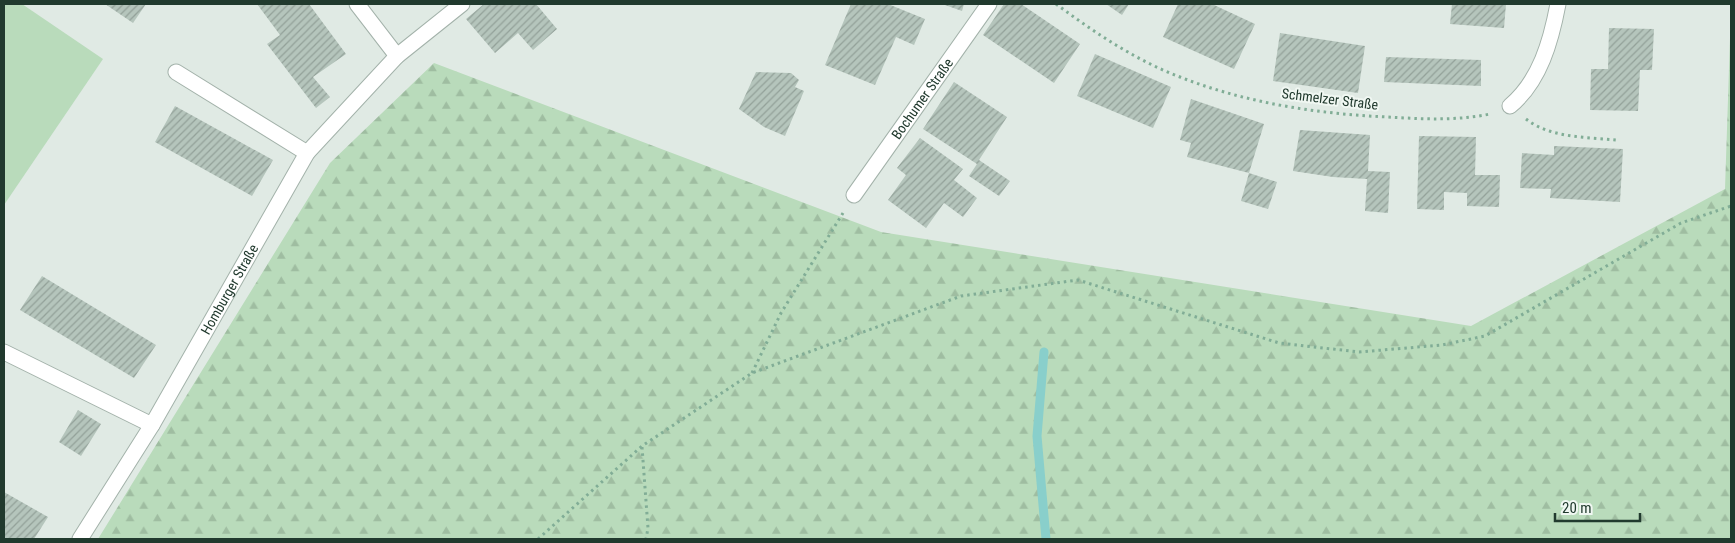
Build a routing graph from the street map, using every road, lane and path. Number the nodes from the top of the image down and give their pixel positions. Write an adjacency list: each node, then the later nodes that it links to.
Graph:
1 (357, 4): 6 (street)
2 (462, 4): 6 (street, Homburger Straße)
3 (989, 4): 11 (street, Bochumer Straße)
4 (1056, 4): 8 (path, Schmelzer Straße)
5 (1558, 4): 8 (street)
6 (397, 56): 10 (street, Homburger Straße)
7 (176, 72): 10 (street)
8 (1510, 106): 9 (path)
9 (1616, 140)
10 (307, 153): 15 (street, Homburger Straße)
11 (854, 195): 14 (path)
12 (1731, 206): 14 (path)
13 (4, 352): 15 (street)
14 (752, 373): 16 (path)
15 (152, 425): 17 (street, Homburger Straße)
16 (642, 446): 18 (path); 19 (path)
17 (80, 539)
18 (538, 539)
19 (646, 539)

